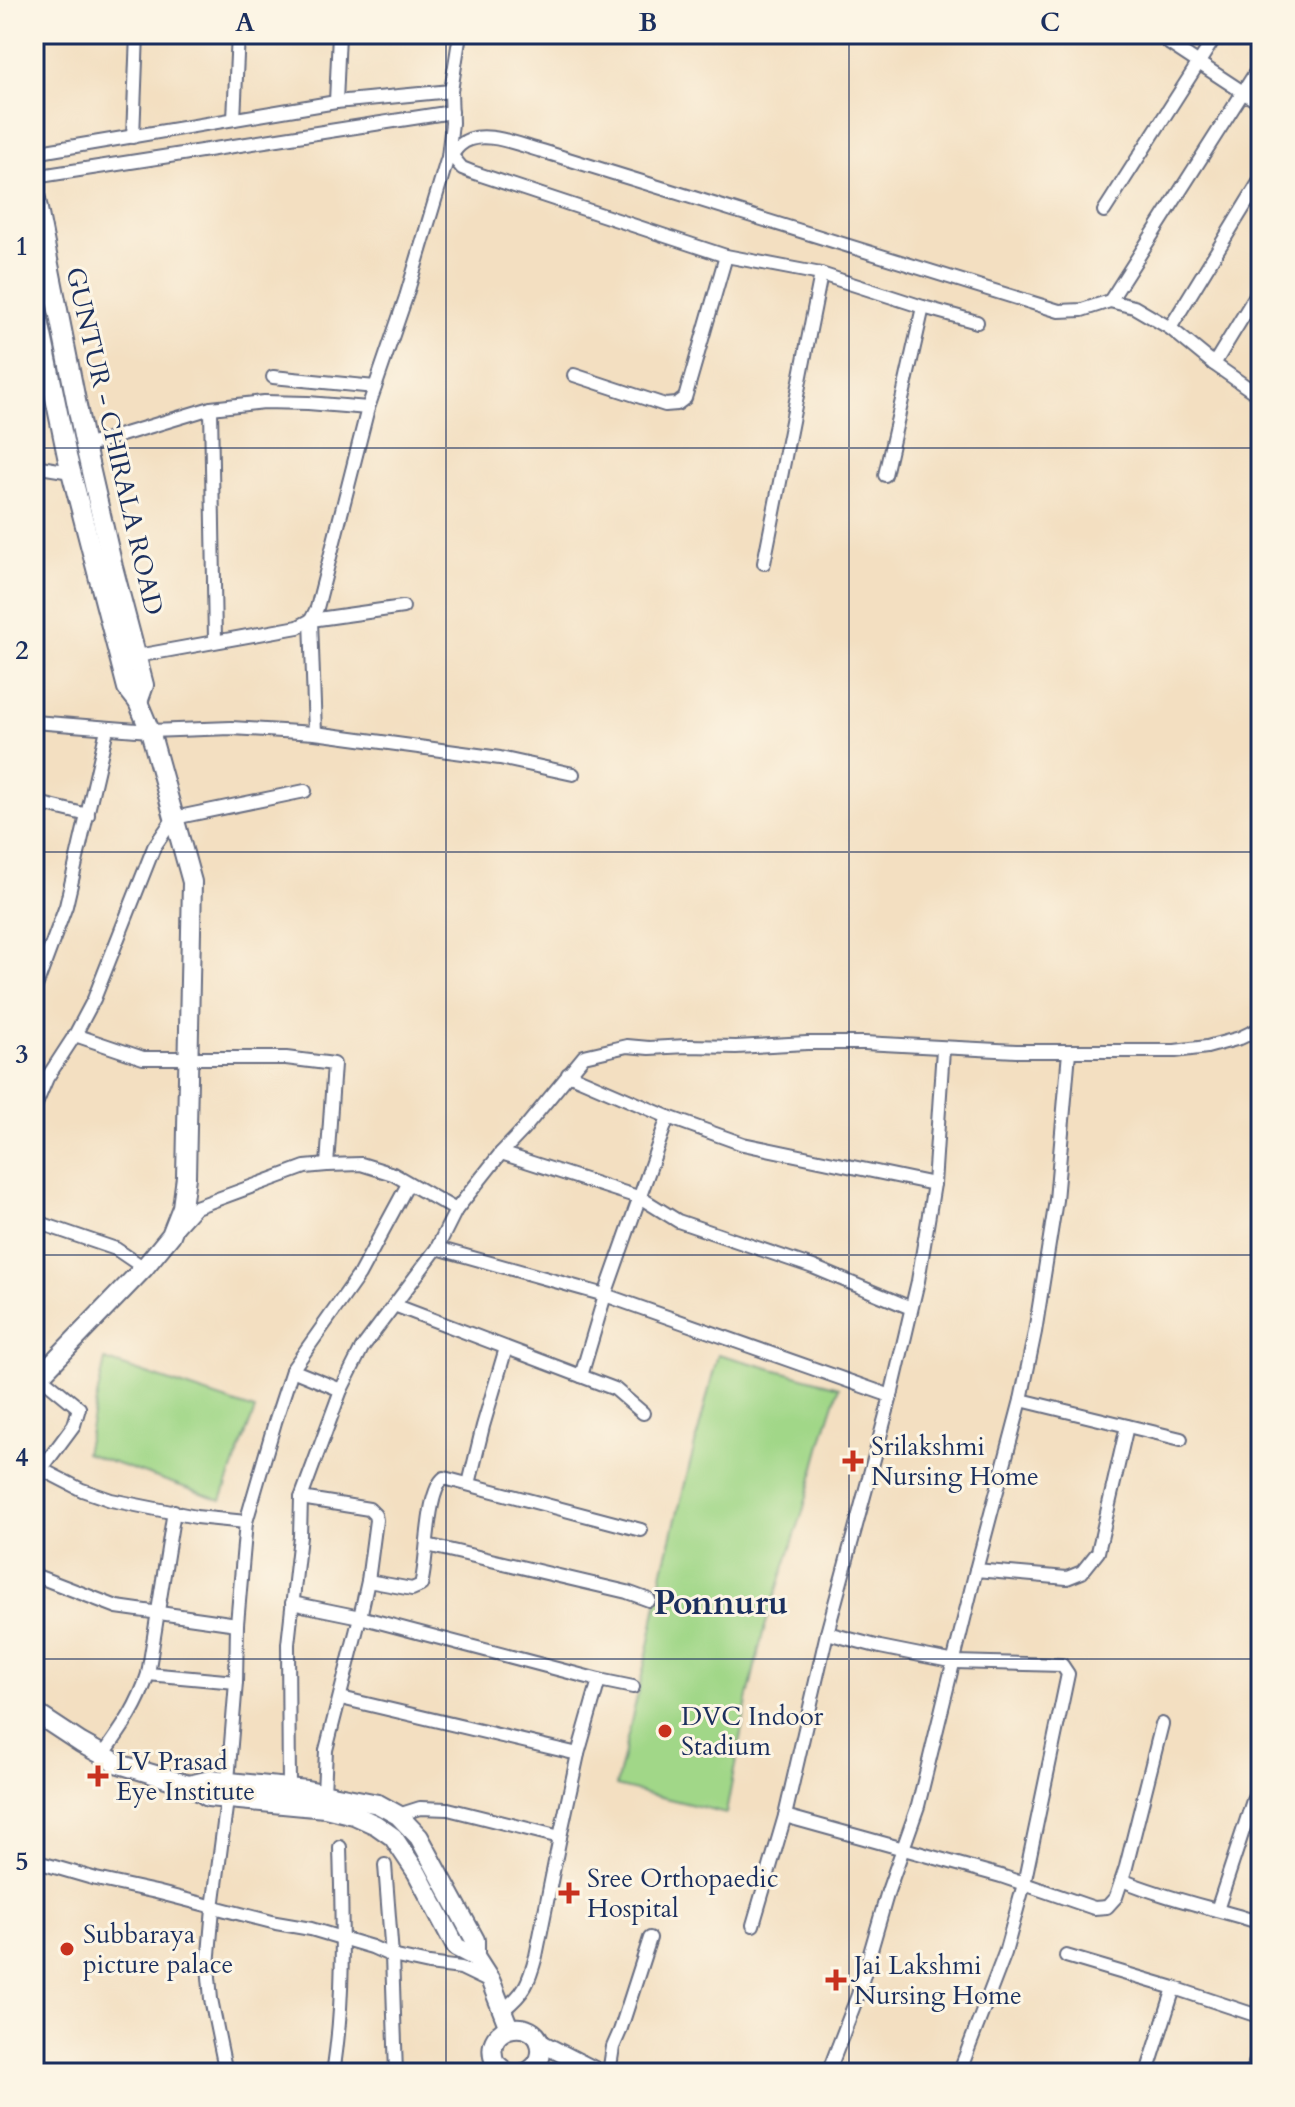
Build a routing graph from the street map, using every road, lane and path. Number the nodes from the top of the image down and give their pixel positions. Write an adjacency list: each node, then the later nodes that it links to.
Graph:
1 (137, 34): 15 (street)
2 (238, 34): 14 (street)
3 (339, 34): 11 (street)
4 (460, 34): 9 (street)
5 (1159, 34): 7 (street)
6 (1217, 34): 7 (street)
7 (1199, 64): 10 (street); 22 (street)
8 (1261, 64): 10 (street)
9 (451, 91): 11 (street); 13 (street)
10 (1242, 93): 12 (street); 27 (street)
11 (336, 102): 14 (street)
12 (1261, 104)
13 (452, 112): 16 (street); 18 (street)
14 (230, 120): 15 (street); 16 (street)
15 (133, 137): 17 (street)
16 (230, 146): 19 (street)
17 (34, 153)
18 (452, 154): 23 (street); 27 (street); 36 (street)
19 (34, 177)
20 (1261, 179): 30 (street)
21 (34, 189): 40 (main road, GUNTUR - CHIRALA ROAD)
22 (1104, 211)
23 (726, 256): 24 (street); 33 (street)
24 (821, 274): 28 (street); 44 (street)
25 (1261, 287): 32 (street)
26 (34, 296): 31 (main road, GUNTUR - CHIRALA ROAD)
27 (1110, 301): 30 (street)
28 (923, 307): 29 (street); 43 (street)
29 (977, 322)
30 (1170, 328): 32 (street)
31 (39, 343): 42 (main road, GUNTUR - CHIRALA ROAD)
32 (1214, 364): 37 (street)
33 (574, 375)
34 (273, 377): 36 (street)
35 (1261, 379): 37 (street)
36 (375, 387): 39 (street)
37 (1257, 394)
38 (211, 408): 39 (street); 40 (street); 47 (street)
39 (368, 408): 46 (street)
40 (85, 446): 48 (main road, GUNTUR - CHIRALA ROAD)
41 (34, 466): 42 (street)
42 (71, 472): 49 (main road, GUNTUR - CHIRALA ROAD)
43 (885, 475)
44 (764, 563)
45 (403, 607): 46 (street)
46 (311, 620): 47 (street); 53 (street)
47 (215, 640): 48 (street)
48 (137, 656): 49 (main road, GUNTUR - CHIRALA ROAD)
49 (138, 702): 52 (main road, GUNTUR - CHIRALA ROAD)
50 (34, 722): 51 (street)
51 (107, 729): 52 (street); 57 (street)
52 (150, 731): 53 (street); 58 (main road, GUNTUR - CHIRALA ROAD)
53 (315, 733): 54 (street)
54 (573, 774)
55 (305, 791): 58 (street)
56 (34, 802): 57 (street)
57 (88, 815): 59 (street)
58 (174, 818): 62 (street); 65 (main road, GUNTUR - CHIRALA ROAD)
59 (40, 963): 60 (street)
60 (34, 992)
61 (1261, 1028): 64 (street)
62 (75, 1035): 65 (street); 67 (street)
63 (943, 1049): 64 (street); 66 (street); 72 (street)
64 (1069, 1052): 88 (street)
65 (189, 1058): 70 (street); 76 (main road, GUNTUR - CHIRALA ROAD)
66 (568, 1074): 68 (street); 69 (street)
67 (34, 1109)
68 (668, 1117): 72 (street); 73 (street)
69 (501, 1153): 73 (street); 74 (street)
70 (327, 1165): 71 (street); 76 (street)
71 (408, 1184): 74 (street); 83 (street)
72 (934, 1184): 81 (street)
73 (641, 1198): 79 (street); 81 (street)
74 (456, 1210): 77 (street)
75 (34, 1221): 78 (street)
76 (171, 1235): 78 (main road, GUNTUR - CHIRALA ROAD)
77 (437, 1248): 79 (street); 80 (street)
78 (144, 1268): 85 (main road, GUNTUR - CHIRALA ROAD)
79 (605, 1295): 84 (street); 87 (street)
80 (394, 1305): 82 (street); 86 (street)
81 (911, 1308): 87 (street)
82 (506, 1348): 84 (street); 93 (street)
83 (292, 1370): 86 (street); 96 (street)
84 (581, 1376): 89 (street)
85 (37, 1379): 92 (street)
86 (341, 1390): 94 (street)
87 (891, 1396): 107 (street)
88 (1021, 1400): 90 (street); 99 (street)
89 (643, 1413)
90 (1127, 1426): 91 (street); 99 (street)
91 (1181, 1439)
92 (38, 1474): 95 (street)
93 (469, 1484): 97 (street); 98 (street)
94 (301, 1498): 101 (street); 103 (street)
95 (174, 1511): 96 (street); 104 (street)
96 (246, 1522): 106 (street)
97 (641, 1530)
98 (427, 1545): 101 (street); 102 (street)
99 (976, 1570): 108 (street)
100 (34, 1575): 104 (street)
101 (368, 1581): 105 (street)
102 (649, 1600)
103 (292, 1603): 105 (street); 119 (street)
104 (157, 1613): 106 (street); 109 (street)
105 (360, 1617): 110 (street); 113 (street)
106 (237, 1624): 111 (street)
107 (827, 1633): 108 (street); 124 (street)
108 (955, 1662): 127 (street); 131 (street)
109 (148, 1674): 111 (street); 117 (street)
110 (599, 1680): 112 (street); 116 (street)
111 (236, 1682): 120 (street)
112 (633, 1687)
113 (341, 1698): 116 (street); 121 (street)
114 (34, 1712): 117 (main road)
115 (1162, 1724): 130 (street)
116 (578, 1754): 125 (street)
117 (103, 1755): 120 (main road)
118 (1261, 1776): 122 (street)
119 (289, 1789): 120 (main road); 121 (main road)
120 (228, 1790): 132 (street); 140 (main road)
121 (324, 1793): 123 (main road)
122 (1257, 1806): 133 (street)
123 (398, 1815): 125 (street); 140 (main road)
124 (785, 1816): 127 (street); 135 (street)
125 (560, 1837): 144 (street)
126 (340, 1847): 136 (street)
127 (903, 1848): 131 (street); 154 (street)
128 (34, 1861): 132 (street)
129 (385, 1865): 138 (street)
130 (1122, 1880): 131 (street); 133 (street)
131 (1024, 1884): 155 (street)
132 (213, 1908): 136 (street); 149 (street)
133 (1217, 1910): 134 (street)
134 (1261, 1923)
135 (753, 1925)
136 (342, 1938): 138 (street); 150 (street)
137 (650, 1938): 153 (street)
138 (392, 1956): 141 (street); 151 (street)
139 (1066, 1956): 142 (street)
140 (475, 1957): 141 (main road)
141 (491, 1982): 144 (main road)
142 (1174, 1988): 143 (street); 156 (street)
143 (1261, 2017)
144 (506, 2019): 145 (main road); 147 (main road)
145 (539, 2042): 148 (main road); 152 (main road)
146 (1261, 2044): 157 (street)
147 (502, 2071)
148 (533, 2072)
149 (226, 2073)
150 (333, 2073)
151 (396, 2073)
152 (600, 2073)
153 (609, 2073)
154 (828, 2073)
155 (959, 2073)
156 (1147, 2073)
157 (1252, 2073)

